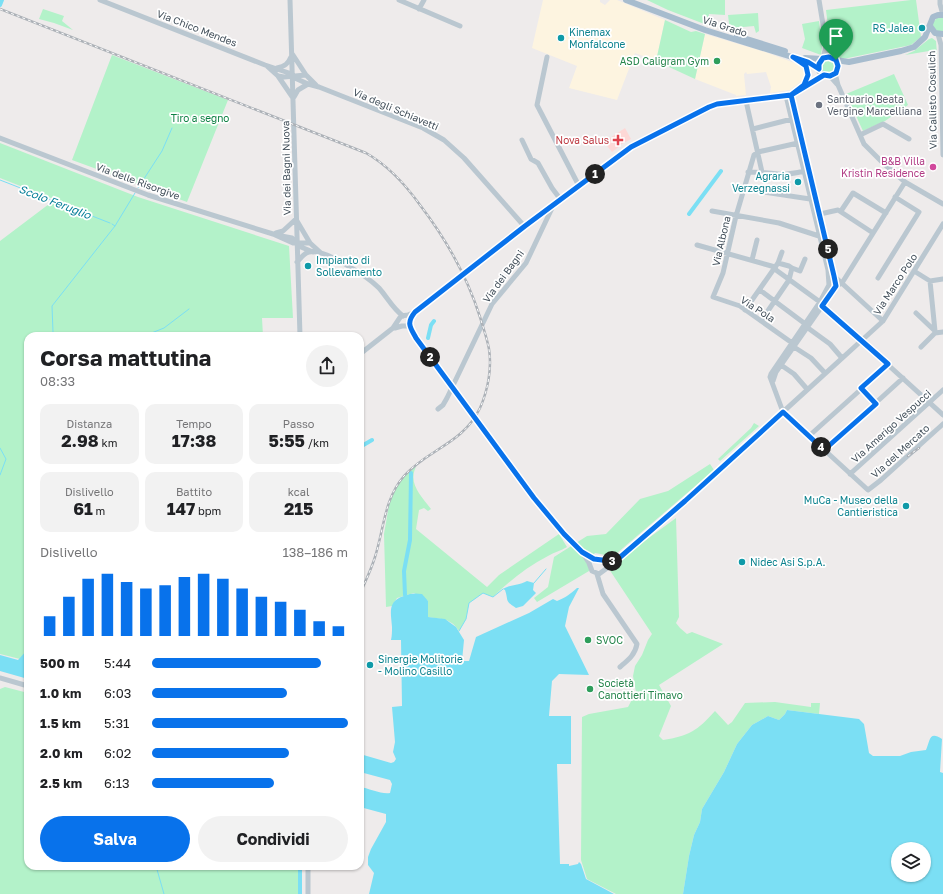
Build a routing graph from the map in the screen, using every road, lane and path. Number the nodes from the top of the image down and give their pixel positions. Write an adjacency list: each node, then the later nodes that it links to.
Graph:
1 (100, 0): 23 (street, Via Chico Mendes)
2 (290, 0): 17 (street, Via dei Bagni Nuova)
3 (399, 0): 9 (street)
4 (424, 0): 9 (street)
5 (626, 0): 19 (main road, Via Grado)
6 (634, 0): 20 (main road, Via Grado)
7 (819, 0): 16 (street)
8 (940, 2): 10 (street); 11 (street)
9 (419, 9): 12 (street)
10 (943, 15): 11 (main road)
11 (936, 16): 13 (main road)
12 (460, 26)
13 (930, 26): 14 (main road, Via Callisto Cosulich); 15 (main road)
14 (940, 34): 15 (main road); 43 (street, Via Callisto Cosulich)
15 (925, 37): 22 (main road)
16 (826, 43): 20 (street); 21 (street)
17 (292, 54): 24 (street); 27 (street, Via dei Bagni Nuova); 28 (street, Via degli Schiavetti)
18 (547, 57): 48 (street)
19 (793, 57): 25 (main road, Via Grado); 31 (street)
20 (822, 59): 21 (main road, Via Grado); 25 (main road)
21 (834, 59): 22 (main road, Via Grado); 25 (main road)
22 (849, 62): 25 (main road)
23 (265, 65): 24 (street, Via Chico Mendes); 26 (street, Via Chico Mendes)
24 (277, 68): 27 (street, Via Chico Mendes)
25 (828, 72): 31 (street, Via dei Bagni); 37 (street)
26 (278, 76): 27 (street); 33 (street, Via Chico Mendes)
27 (293, 76): 28 (street); 29 (street, Via degli Schiavetti); 33 (street, Via dei Bagni Nuova)
28 (306, 76): 30 (street, Via degli Schiavetti)
29 (308, 84): 30 (street, Via degli Schiavetti); 33 (street)
30 (319, 87): 62 (street, Via degli Schiavetti)
31 (797, 92): 32 (street, Via dei Bagni)
32 (789, 96): 34 (street, Via dei Bagni); 35 (street); 58 (street)
33 (294, 98): 60 (street, Via dei Bagni Nuova)
34 (746, 101): 36 (street); 48 (street, Via dei Bagni)
35 (792, 119): 36 (street); 41 (street)
36 (753, 129): 42 (street)
37 (860, 134): 39 (street); 47 (street)
38 (0, 138): 64 (street, Via delle Risorgive)
39 (909, 139)
40 (522, 140): 51 (street)
41 (798, 143): 42 (street); 44 (street)
42 (758, 152): 45 (street, Via Albona); 46 (street)
43 (943, 155)
44 (804, 171): 46 (street); 52 (street)
45 (748, 172): 46 (street); 49 (street, Via Albona)
46 (762, 172)
47 (905, 182): 50 (street); 53 (street)
48 (579, 186): 51 (street, Via dei Bagni)
49 (744, 189): 52 (street); 59 (street, Via Albona)
50 (895, 197): 57 (street); 81 (street)
51 (561, 200): 54 (street, Via dei Bagni)
52 (810, 200): 65 (street)
53 (943, 204)
54 (554, 205): 62 (street); 111 (street, Via dei Bagni)
55 (712, 211): 59 (street)
56 (840, 211): 57 (street); 58 (street); 63 (street)
57 (886, 212): 63 (street)
58 (820, 214): 80 (street)
59 (736, 216): 65 (street); 72 (street, Via Albona)
60 (296, 219): 64 (street); 67 (street, Via dei Bagni Nuova); 68 (street)
61 (943, 224): 79 (street, Via Marco Polo)
62 (525, 226): 93 (street)
63 (873, 233): 85 (street)
64 (273, 234): 67 (street, Via delle Risorgive)
65 (819, 236): 90 (street)
66 (757, 240): 75 (street)
67 (297, 243): 68 (street); 70 (street, Via delle Risorgive); 76 (street, Via dei Bagni Nuova)
68 (310, 243): 73 (street)
69 (697, 245): 72 (street)
70 (313, 252): 73 (street, Via delle Risorgive); 76 (street)
71 (782, 252): 77 (street)
72 (727, 253): 75 (street); 88 (street, Via Albona)
73 (321, 254): 93 (street)
74 (806, 259): 78 (street)
75 (752, 260): 77 (street)
76 (298, 262): 98 (street, Via dei Bagni Nuova)
77 (776, 265): 78 (street); 83 (street); 87 (street)
78 (792, 268): 83 (street)
79 (914, 271): 84 (street); 95 (street, Via Marco Polo)
80 (834, 276): 85 (street); 86 (street)
81 (878, 278)
82 (943, 279): 84 (street)
83 (789, 280): 89 (street); 90 (street)
84 (930, 281): 99 (street)
85 (842, 283): 86 (street); 95 (street)
86 (836, 286): 90 (street)
87 (760, 290): 89 (street); 91 (street)
88 (712, 297): 91 (street, Via Pola)
89 (775, 301): 94 (street); 96 (street)
90 (821, 304): 96 (street); 97 (street); 101 (street)
91 (745, 310): 94 (street, Via Pola)
92 (916, 313): 99 (street)
93 (404, 321): 104 (street); 111 (street)
94 (761, 321): 102 (street, Via Pola)
95 (882, 321): 101 (street, Via Marco Polo)
96 (804, 323): 102 (street)
97 (808, 328): 102 (street); 105 (street)
98 (300, 332)
99 (935, 332): 100 (street); 103 (street)
100 (943, 332)
101 (861, 341): 105 (street, Via Marco Polo); 106 (street)
102 (794, 345): 107 (street); 108 (street, Via Pola); 110 (street)
103 (921, 347)
104 (364, 351)
105 (842, 358): 108 (street, Via Marco Polo)
106 (888, 364): 109 (street); 112 (street)
107 (781, 365): 110 (street); 113 (street)
108 (825, 373): 113 (street, Via Marco Polo)
109 (903, 378): 115 (street); 116 (street)
110 (772, 382): 118 (street)
111 (452, 386): 117 (street, Via dei Bagni); 124 (street)
112 (861, 388): 116 (street); 121 (street)
113 (807, 389): 118 (street, Via Marco Polo)
114 (943, 390): 115 (street, Via Amerigo Vespucci)
115 (930, 403): 119 (street); 123 (street, Via Amerigo Vespucci)
116 (876, 404): 122 (street)
117 (438, 409)
118 (783, 412): 121 (street); 125 (street, Via Marco Polo)
119 (943, 415)
120 (943, 424): 123 (street, Via del Mercato)
121 (809, 436): 122 (street)
122 (824, 450): 123 (street)
123 (850, 474)
124 (582, 552): 126 (street); 127 (street)
125 (618, 559): 126 (street); 128 (street, Via Marco Polo)
126 (598, 560): 127 (street); 128 (street)
127 (590, 566): 129 (street)
128 (606, 568): 129 (street)
129 (599, 574): 130 (street)
130 (620, 667)
131 (0, 678): 132 (street)
132 (24, 685)
133 (308, 870): 134 (street)
134 (308, 894)

